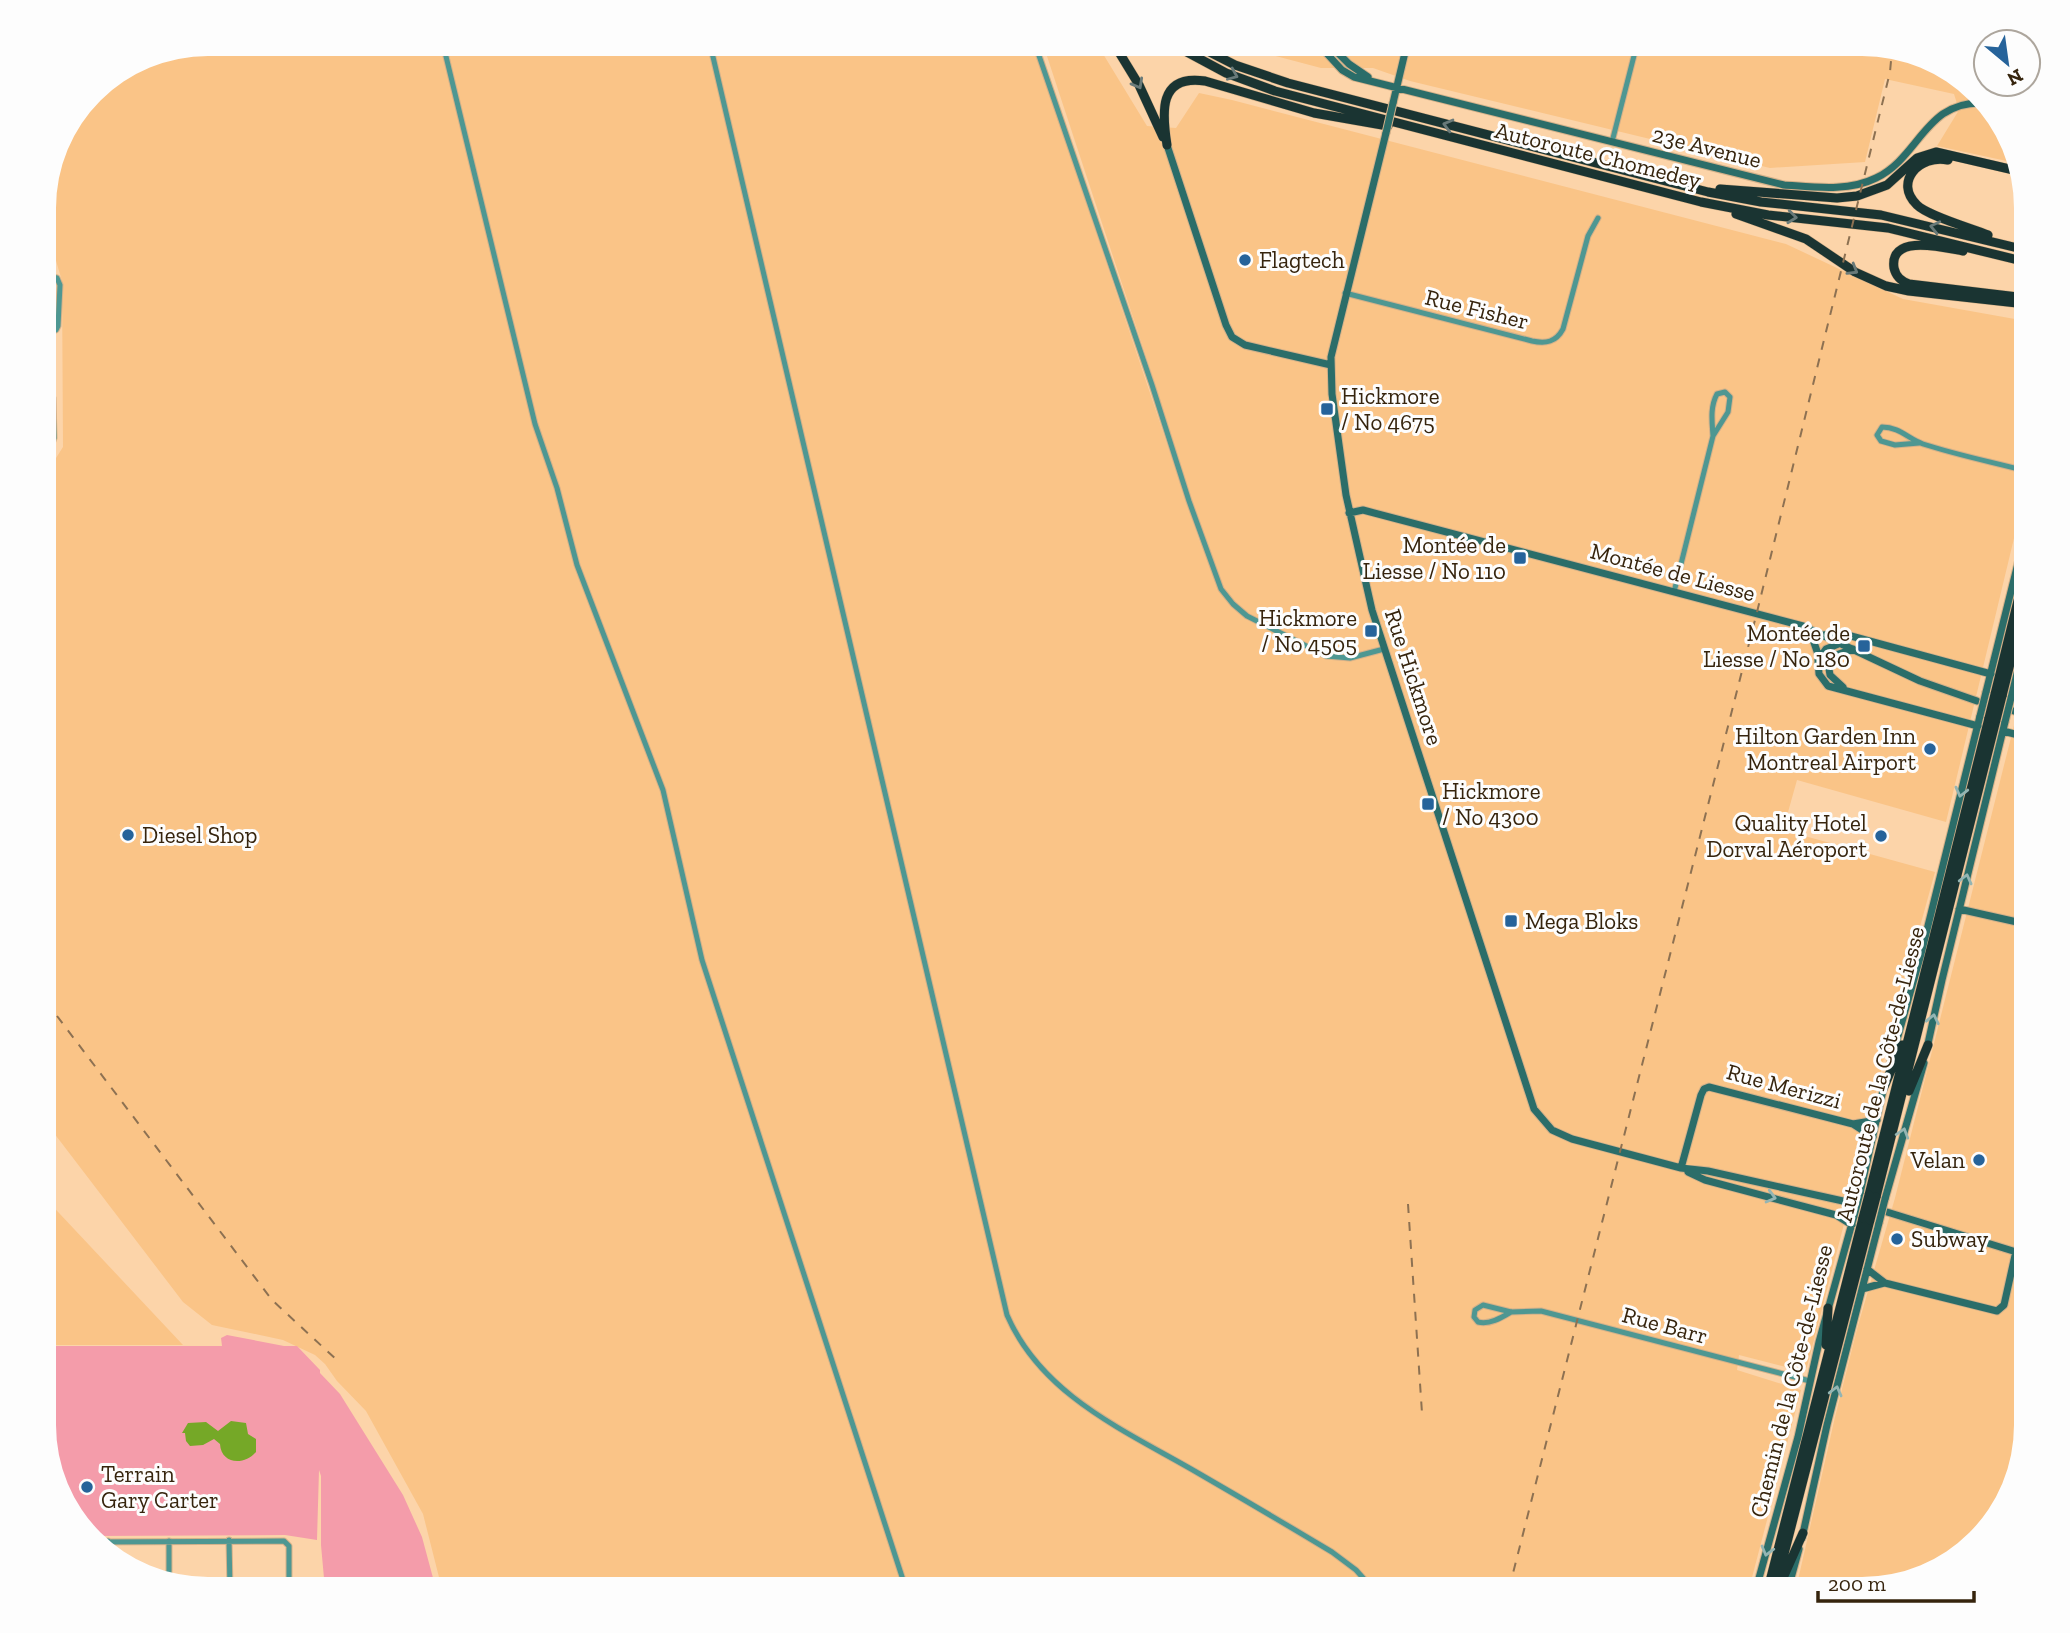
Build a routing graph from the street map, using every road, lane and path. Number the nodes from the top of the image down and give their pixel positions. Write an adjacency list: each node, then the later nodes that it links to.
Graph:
1 (446, 56): 86 (street)
2 (713, 56): 87 (street)
3 (1039, 56): 43 (street)
4 (1121, 56): 16 (highway, one-way to 16)
5 (1194, 56): 14 (highway, Autoroute Chomedey, one-way to 14)
6 (1217, 56): 19 (highway, Autoroute Chomedey, one-way to 6)
7 (1330, 56): 11 (street)
8 (1341, 56): 11 (street)
9 (1404, 56): 12 (street, Rue Hickmore)
10 (1634, 56): 15 (street)
11 (1378, 82): 12 (street, 23e Avenue)
12 (1397, 88): 15 (street, 23e Avenue); 27 (street, Rue Hickmore, bridge)
13 (1972, 104): 15 (street, 23e Avenue)
14 (1450, 137): 16 (highway); 20 (highway, Autoroute Chomedey)
15 (1612, 143)
16 (1167, 145): 31 (street)
17 (2009, 169): 19 (highway)
18 (2010, 175): 22 (highway)
19 (1680, 185): 23 (highway, Autoroute Chomedey, one-way to 19)
20 (1701, 202): 24 (highway, Autoroute Chomedey, one-way to 24); 29 (highway, one-way to 29)
21 (1598, 218): 27 (street, Rue Fisher)
22 (2014, 245)
23 (2014, 247)
24 (2003, 256): 25 (highway, Autoroute Chomedey); 28 (highway)
25 (2014, 259)
26 (56, 278): 30 (street)
27 (1345, 293): 31 (street, Rue Hickmore)
28 (2014, 297)
29 (2014, 303)
30 (56, 330)
31 (1331, 365): 35 (street, Rue Hickmore)
32 (1713, 436): 32 (street); 37 (street)
33 (1919, 443): 33 (street); 34 (street)
34 (2014, 468)
35 (1349, 513): 37 (street, Montée de Liesse); 43 (street, Rue Hickmore)
36 (2014, 580): 46 (street, Chemin de la Côte-de-Liesse)
37 (1674, 592): 39 (street, Montée de Liesse)
38 (2014, 624): 49 (highway, Autoroute de la Côte-de-Liesse)
39 (1808, 628): 40 (street, Montée de Liesse); 45 (street)
40 (1824, 635): 42 (street, Montée de Liesse); 46 (street)
41 (2014, 642): 49 (highway, Autoroute de la Côte-de-Liesse)
42 (1841, 643): 44 (street, Montée de Liesse); 45 (street)
43 (1384, 649): 64 (street, Rue Hickmore)
44 (1853, 649): 48 (street); 50 (street, Montée de Liesse)
45 (1819, 657): 48 (street)
46 (1991, 674): 49 (street, Chemin de la Côte-de-Liesse)
47 (2014, 684): 49 (street, Chemin de la Côte-de-Liesse)
48 (1846, 690): 52 (street)
49 (1999, 695): 51 (highway, Autoroute de la Côte-de-Liesse, bridge); 51 (street, Chemin de la Côte-de-Liesse, bridge)
50 (1977, 701)
51 (1992, 719): 52 (street, Chemin de la Côte-de-Liesse); 53 (street, Chemin de la Côte-de-Liesse); 57 (highway, Autoroute de la Côte-de-Liesse); 62 (highway, Autoroute de la Côte-de-Liesse)
52 (1978, 726): 59 (street, Chemin de la Côte-de-Liesse, one-way to 59)
53 (2003, 732): 54 (street); 55 (street, Chemin de la Côte-de-Liesse, one-way to 53)
54 (2014, 734)
55 (1959, 909): 56 (street); 58 (street, Chemin de la Côte-de-Liesse, one-way to 55)
56 (2014, 921)
57 (1918, 1004): 59 (highway); 65 (highway, Autoroute de la Côte-de-Liesse)
58 (1928, 1045): 62 (highway); 65 (street, Chemin de la Côte-de-Liesse, one-way to 58)
59 (1883, 1089): 60 (street, Chemin de la Côte-de-Liesse)
60 (1877, 1121): 61 (street, Rue Merizzi); 63 (street, Chemin de la Côte-de-Liesse)
61 (1853, 1124): 63 (street, Rue Merizzi); 64 (street, Rue Merizzi)
62 (1894, 1129): 65 (highway, Autoroute de la Côte-de-Liesse)
63 (1873, 1137): 65 (street, Chemin de la Côte-de-Liesse)
64 (1681, 1168): 66 (street); 69 (street, one-way to 69)
65 (1873, 1196): 68 (highway, Autoroute de la Côte-de-Liesse, bridge); 68 (street, Chemin de la Côte-de-Liesse, bridge)
66 (1852, 1203)
67 (1887, 1212): 70 (street)
68 (1867, 1219): 69 (street, Chemin de la Côte-de-Liesse); 72 (street, Chemin de la Côte-de-Liesse); 77 (highway, Autoroute de la Côte-de-Liesse); 90 (highway, Autoroute de la Côte-de-Liesse)
69 (1852, 1225): 75 (street, Chemin de la Côte-de-Liesse)
70 (2014, 1250)
71 (2014, 1263): 73 (street)
72 (1867, 1269): 73 (street); 74 (street, Chemin de la Côte-de-Liesse)
73 (1885, 1283): 74 (street)
74 (1862, 1289): 79 (street, Chemin de la Côte-de-Liesse, one-way to 74)
75 (1828, 1308): 77 (highway); 78 (street, Chemin de la Côte-de-Liesse)
76 (1511, 1312): 76 (street, Rue Barr); 78 (street, Rue Barr)
77 (1825, 1366): 89 (highway, Autoroute de la Côte-de-Liesse)
78 (1810, 1381): 88 (street, Chemin de la Côte-de-Liesse, one-way to 88)
79 (1803, 1533): 91 (highway); 92 (street, Chemin de la Côte-de-Liesse)
80 (229, 1540): 82 (street); 84 (street); 85 (street)
81 (110, 1541): 82 (street)
82 (169, 1541): 83 (street)
83 (169, 1572)
84 (230, 1577)
85 (288, 1577)
86 (902, 1577)
87 (1362, 1577)
88 (1759, 1577)
89 (1771, 1577)
90 (1780, 1577)
91 (1783, 1577)
92 (1791, 1577)

